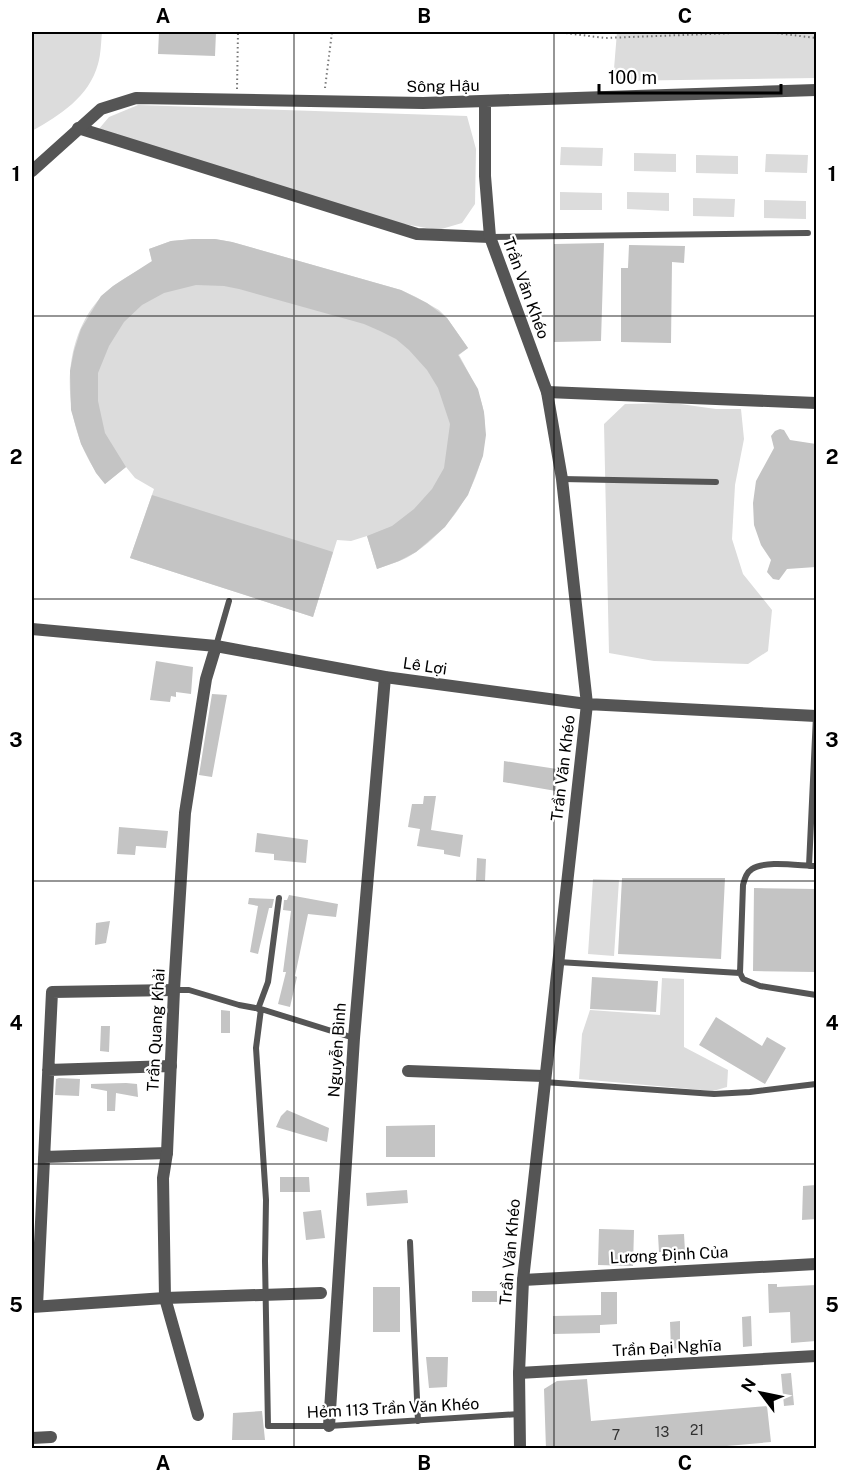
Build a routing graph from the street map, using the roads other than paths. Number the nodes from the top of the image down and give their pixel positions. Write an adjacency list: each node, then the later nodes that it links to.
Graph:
1 (816, 90): 2 (street, Sông Hậu)
2 (485, 102): 3 (street, Sông Hậu); 6 (street, Trần Văn Khéo)
3 (78, 128): 4 (street, Sông Hậu); 6 (street)
4 (32, 171)
5 (808, 233): 6 (lane)
6 (490, 237): 7 (street, Trần Văn Khéo)
7 (547, 392): 8 (street); 9 (street, Trần Văn Khéo)
8 (816, 403)
9 (561, 479): 10 (lane); 15 (street, Trần Văn Khéo)
10 (716, 482)
11 (229, 601): 13 (lane)
12 (32, 629): 13 (street, Lê Lợi)
13 (216, 646): 14 (street, Lê Lợi); 21 (street, Trần Quang Khải)
14 (385, 677): 15 (street, Lê Lợi); 24 (street, Nguyễn Bình)
15 (587, 704): 16 (street, Lê Lợi); 19 (street, Trần Văn Khéo)
16 (816, 716): 17 (lane)
17 (813, 866): 20 (lane)
18 (279, 898): 23 (lane)
19 (557, 962): 20 (lane); 28 (street, Trần Văn Khéo)
20 (740, 973): 22 (lane)
21 (174, 990): 23 (lane); 25 (street, Trần Quang Khải); 26 (street)
22 (816, 995)
23 (260, 1009): 24 (lane); 37 (lane)
24 (354, 1038): 36 (street, Nguyễn Bình)
25 (171, 1066): 26 (street); 30 (street, Trần Quang Khải)
26 (48, 1070): 31 (street)
27 (408, 1071): 28 (street)
28 (544, 1079): 29 (lane); 34 (street, Trần Văn Khéo)
29 (816, 1084)
30 (167, 1153): 31 (street); 38 (street, Trần Quang Khải)
31 (44, 1156): 39 (street)
32 (410, 1242): 44 (lane)
33 (816, 1264): 34 (street, Lương Định Của)
34 (522, 1280): 41 (street, Trần Văn Khéo)
35 (321, 1293): 36 (lane); 37 (street)
36 (337, 1293): 45 (street, Nguyễn Bình)
37 (266, 1295): 38 (street); 45 (lane, Hẻm 113 Trần Văn Khéo)
38 (165, 1298): 39 (street); 43 (street, Trần Quang Khải)
39 (34, 1307)
40 (816, 1356): 41 (street, Trần Đại Nghĩa)
41 (519, 1373): 42 (street, Trần Văn Khéo)
42 (519, 1414): 44 (lane, Hẻm 113 Trần Văn Khéo); 48 (street, Trần Văn Khéo)
43 (198, 1415)
44 (418, 1421): 45 (lane, Hẻm 113 Trần Văn Khéo)
45 (329, 1426)
46 (51, 1437): 47 (street)
47 (32, 1438)
48 (520, 1449)

